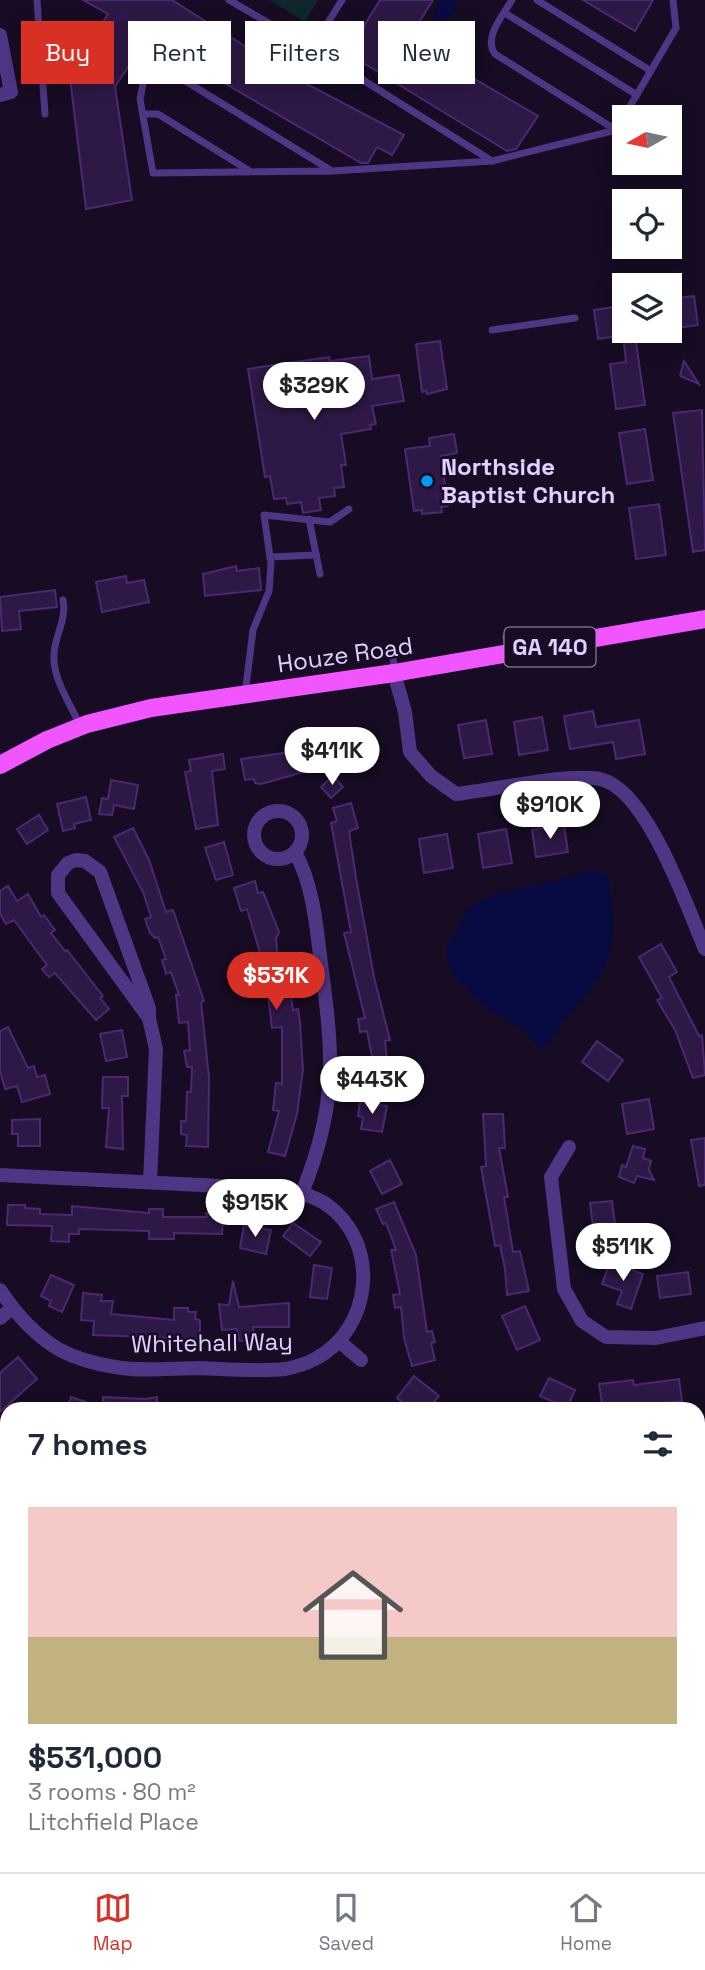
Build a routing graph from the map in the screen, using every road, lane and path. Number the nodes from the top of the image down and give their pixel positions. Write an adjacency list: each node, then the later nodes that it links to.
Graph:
1 (37, 0): 16 (lane)
2 (229, 0): 8 (lane)
3 (342, 0): 9 (lane)
4 (512, 0): 7 (lane)
5 (537, 0): 11 (lane)
6 (673, 0): 11 (lane)
7 (505, 13): 14 (lane); 18 (lane)
8 (265, 21)
9 (329, 21)
10 (0, 34): 13 (street)
11 (651, 71): 14 (lane)
12 (364, 81): 20 (lane)
13 (0, 95)
14 (637, 95): 15 (lane)
15 (631, 105)
16 (45, 114)
17 (143, 114): 21 (lane); 21 (lane); 22 (lane)
18 (612, 127)
19 (612, 131): 20 (lane)
20 (492, 161): 22 (lane)
21 (248, 171): 22 (lane)
22 (332, 171)
23 (575, 318): 24 (lane)
24 (492, 330)
25 (349, 509): 26 (lane)
26 (309, 519): 27 (lane); 28 (lane)
27 (316, 555): 28 (lane); 29 (lane)
28 (270, 557): 34 (lane)
29 (320, 574)
30 (62, 600): 35 (lane)
31 (705, 619): 33 (main road, Houze Road / GA 140)
32 (393, 655): 33 (lane)
33 (394, 673): 34 (main road, Houze Road / GA 140); 38 (street)
34 (245, 695): 35 (main road, Houze Road / GA 140)
35 (80, 727): 36 (main road, Houze Road / GA 140)
36 (0, 765)
37 (295, 852): 43 (street)
38 (705, 949)
39 (149, 1018): 39 (street); 42 (street)
40 (569, 1147): 47 (street)
41 (0, 1175): 42 (street, Whitehall Way)
42 (150, 1182): 43 (street, Whitehall Way)
43 (302, 1193): 48 (street, Whitehall Way)
44 (0, 1290): 45 (street, Whitehall Way)
45 (12, 1308): 46 (street); 48 (street, Whitehall Way)
46 (0, 1318)
47 (705, 1328)
48 (339, 1341): 49 (street)
49 (361, 1360)

